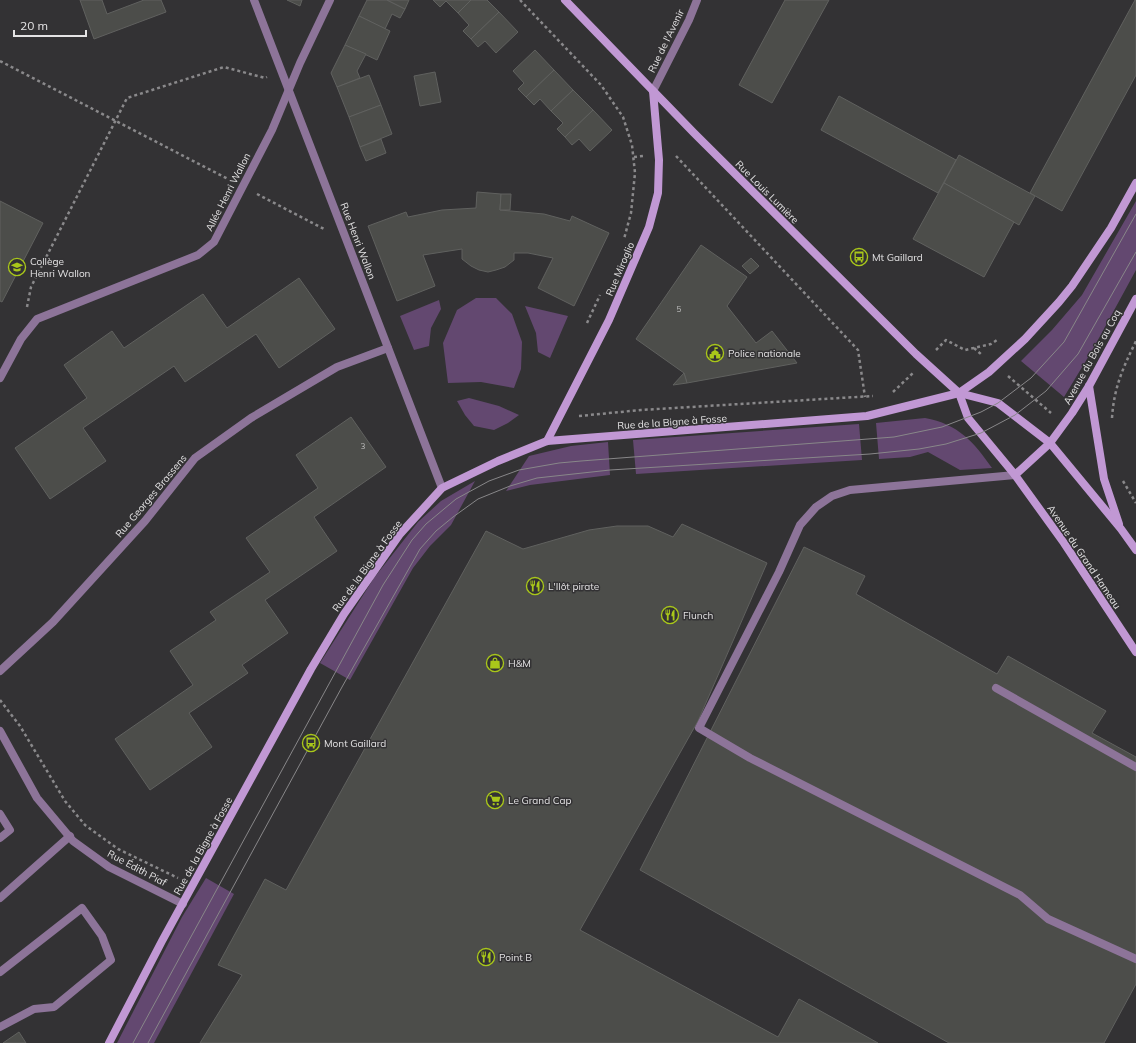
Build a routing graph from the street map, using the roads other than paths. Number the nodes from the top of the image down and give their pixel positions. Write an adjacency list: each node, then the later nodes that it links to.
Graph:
1 (254, 0): 5 (street, Rue Henri Wallon)
2 (330, 0): 5 (street, Allée Henri Wallon)
3 (566, 0): 6 (main road, Rue Louis Lumière)
4 (697, 0): 6 (street, Rue de l'Avenir)
5 (289, 90): 9 (street, Rue Henri Wallon); 10 (street, Allée Henri Wallon)
6 (653, 91): 12 (main road, Rue Louis Lumière); 13 (main road, Rue Miroglio)
7 (1136, 183): 12 (main road)
8 (1136, 299): 11 (main road, Avenue du Bois au Coq)
9 (388, 348): 16 (street, Rue Henri Wallon); 20 (street, Rue Georges Brassens)
10 (0, 378)
11 (1089, 386): 14 (main road, Avenue du Bois au Coq); 17 (main road)
12 (959, 393): 13 (main road, Rue de la Bigne à Fosse); 14 (main road); 15 (main road, Avenue du Grand Hameau)
13 (547, 441): 16 (main road, Rue de la Bigne à Fosse)
14 (1050, 443): 15 (main road); 17 (main road)
15 (1015, 475): 19 (main road, Avenue du Grand Hameau); 29 (street)
16 (442, 488): 28 (main road, Rue de la Bigne à Fosse)
17 (1121, 529): 18 (main road)
18 (1136, 550)
19 (1136, 652)
20 (0, 671)
21 (996, 688): 23 (street)
22 (0, 731): 25 (street, Rue Édith Piaf)
23 (1136, 767)
24 (0, 814): 26 (street)
25 (70, 836): 27 (street); 28 (street, Rue Édith Piaf)
26 (0, 838)
27 (0, 898)
28 (183, 904): 32 (main road, Rue de la Bigne à Fosse)
29 (1136, 959)
30 (0, 972): 31 (street)
31 (0, 1027)
32 (109, 1043)

